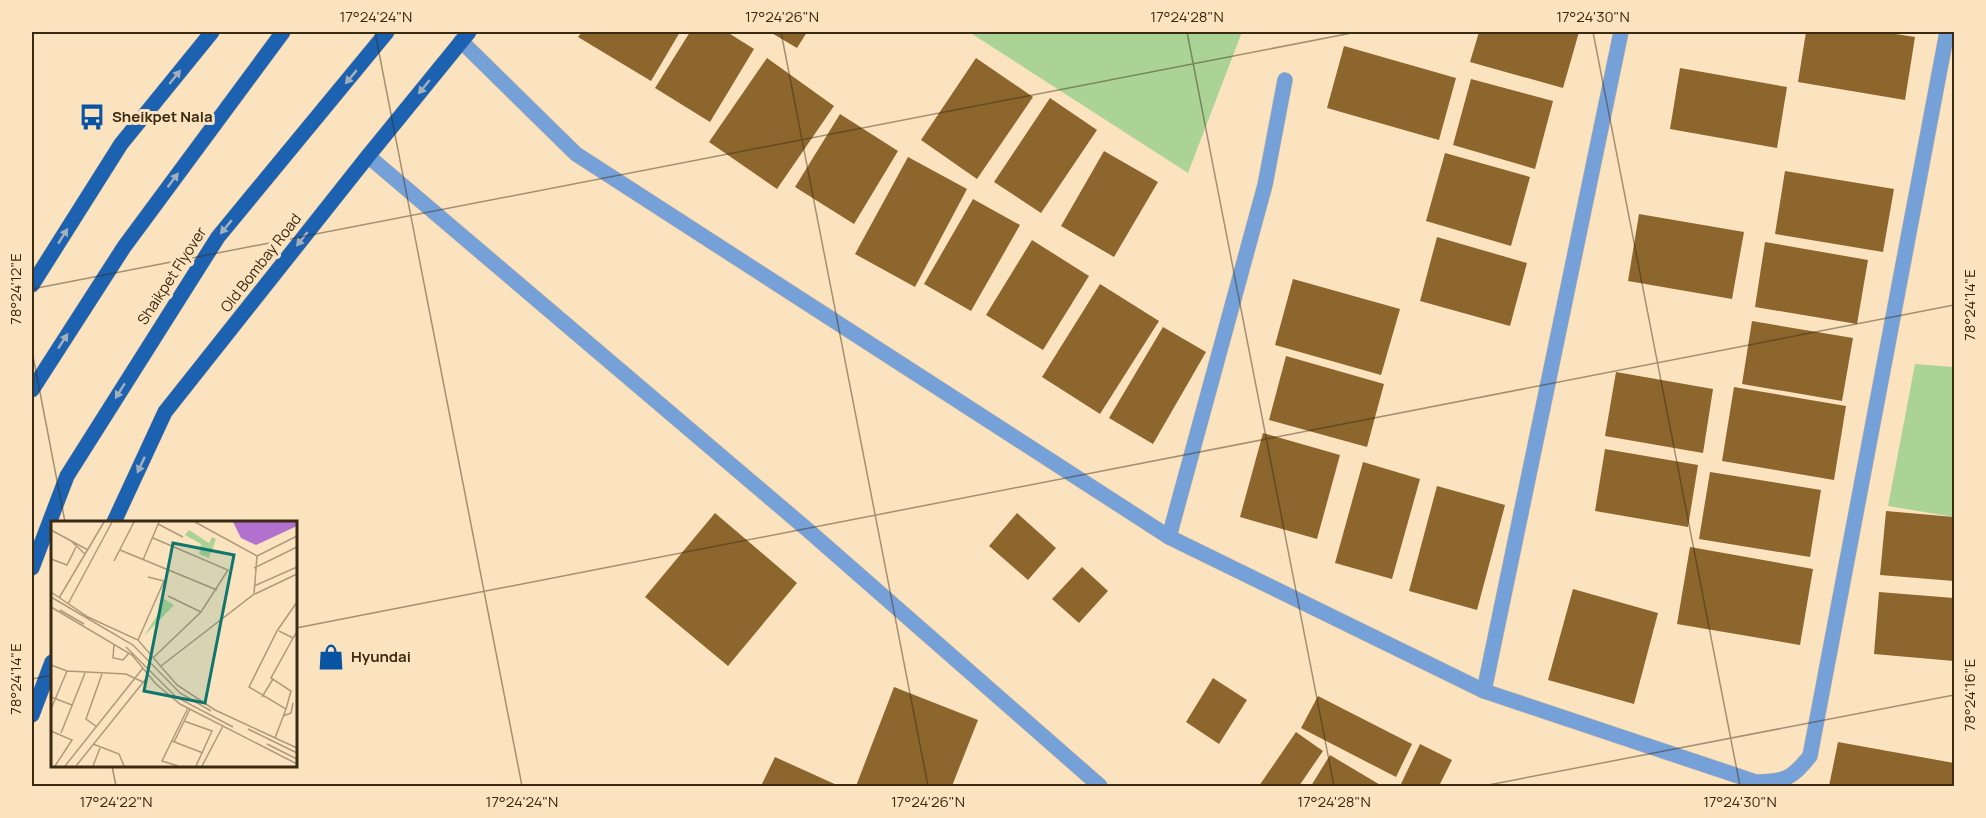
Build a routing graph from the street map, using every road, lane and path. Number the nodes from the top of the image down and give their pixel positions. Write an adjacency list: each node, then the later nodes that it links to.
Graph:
1 (212, 32): 9 (main road, one-way to 1)
2 (283, 32): 10 (main road, one-way to 2)
3 (387, 32): 13 (main road, Shaikpet Flyover, one-way to 13)
4 (1621, 32): 15 (street)
5 (1947, 32): 15 (street)
6 (465, 36): 8 (main road, Old Bombay Road, one-way to 8); 12 (street)
7 (1285, 80): 12 (street)
8 (368, 156): 11 (main road, Old Bombay Road, one-way to 11); 17 (street)
9 (32, 285)
10 (32, 390)
11 (114, 521)
12 (1169, 537): 15 (street)
13 (32, 568)
14 (51, 665): 16 (main road)
15 (1484, 691)
16 (32, 715)
17 (1100, 786)

